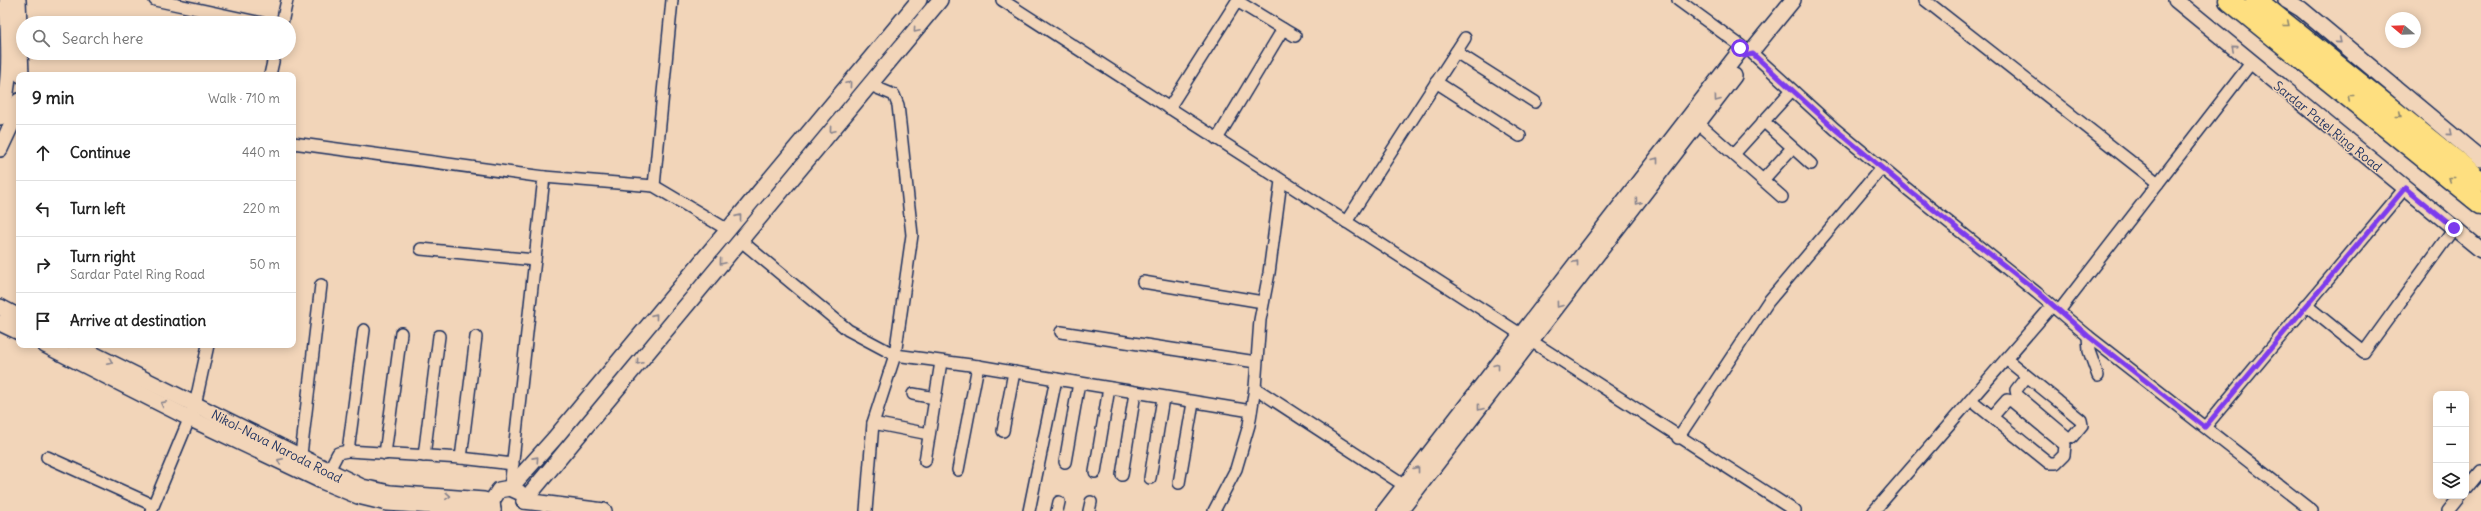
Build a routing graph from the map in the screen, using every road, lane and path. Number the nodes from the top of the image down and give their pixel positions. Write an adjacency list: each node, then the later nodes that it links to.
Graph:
1 (7, 0): 30 (street)
2 (18, 0): 18 (street)
3 (155, 0): 19 (street)
4 (287, 0): 20 (street)
5 (672, 0): 54 (street)
6 (919, 0): 60 (street, one-way to 6)
7 (940, 0): 32 (street, one-way to 32)
8 (1002, 0): 35 (street)
9 (1237, 0): 22 (street); 35 (street)
10 (1678, 0): 25 (street)
11 (1779, 0): 25 (street)
12 (1793, 0): 25 (street)
13 (1925, 0): 53 (street)
14 (2176, 0): 28 (street, Sardar Patel Ring Road, one-way to 14)
15 (2229, 0): 57 (highway, one-way to 15)
16 (2256, 0): 52 (highway, one-way to 52)
17 (2286, 0): 46 (street, one-way to 46)
18 (17, 16)
19 (229, 16)
20 (284, 16)
21 (16, 25): 30 (street)
22 (1283, 29): 23 (street); 41 (street)
23 (1295, 36)
24 (1465, 38): 26 (street)
25 (1747, 50): 33 (street); 39 (street, one-way to 39); 80 (street, one-way to 25)
26 (1456, 52): 31 (street); 34 (street)
27 (273, 60): 29 (street)
28 (2251, 63): 53 (street); 55 (street, Sardar Patel Ring Road)
29 (271, 72)
30 (12, 75): 36 (street)
31 (1436, 82): 40 (street); 58 (street)
32 (870, 85): 61 (street, one-way to 61); 84 (street)
33 (1792, 90): 38 (street); 48 (street)
34 (1535, 102)
35 (1169, 108): 41 (street)
36 (1, 109)
37 (16, 112): 44 (street)
38 (1763, 122): 43 (street); 45 (street)
39 (1698, 123): 45 (street); 80 (street, one-way to 80)
40 (1520, 136)
41 (1217, 139): 51 (street)
42 (296, 143): 49 (street)
43 (1792, 148): 47 (street); 50 (street)
44 (0, 149)
45 (1734, 154): 50 (street)
46 (2481, 159)
47 (1811, 164)
48 (1882, 167): 70 (street); 109 (street)
49 (544, 177): 54 (street); 64 (street)
50 (1763, 180): 56 (street)
51 (1281, 181): 58 (street); 67 (street)
52 (2481, 181)
53 (2158, 183): 70 (street)
54 (654, 186): 60 (street)
55 (2405, 188): 59 (street, Sardar Patel Ring Road); 68 (street)
56 (1782, 197)
57 (2481, 204)
58 (1346, 222): 80 (street)
59 (2454, 228): 63 (street, Sardar Patel Ring Road); 68 (street)
60 (728, 230): 128 (street, one-way to 60)
61 (740, 240): 84 (street); 130 (street, one-way to 130)
62 (421, 249): 64 (street)
63 (2481, 250)
64 (535, 260): 118 (street)
65 (1143, 282): 67 (street)
66 (321, 285): 117 (street)
67 (1263, 302): 87 (street)
68 (2306, 305): 106 (street)
69 (0, 308): 71 (street)
70 (2056, 308): 78 (street); 85 (street)
71 (16, 316)
72 (0, 322): 73 (street)
73 (16, 330)
74 (364, 330): 110 (street)
75 (1061, 332): 87 (street)
76 (401, 333): 111 (street)
77 (439, 336): 113 (street)
78 (2088, 336): 91 (street); 106 (street)
79 (476, 337): 114 (street)
80 (1526, 339): 109 (street); 127 (street, one-way to 80); 138 (street, one-way to 138)
81 (52, 348): 102 (street, one-way to 81)
82 (80, 348): 102 (street, Nikol-Nava Naroda Road, one-way to 102)
83 (207, 348): 102 (street)
84 (895, 355): 86 (street); 105 (street)
85 (2006, 359): 90 (street); 100 (street)
86 (941, 362): 88 (street); 98 (street)
87 (1256, 362): 95 (street)
88 (978, 366): 89 (street); 119 (street)
89 (1014, 372): 92 (street); 107 (street)
90 (2027, 376): 90 (street)
91 (2098, 376)
92 (1056, 379): 93 (street); 135 (street)
93 (1079, 383): 94 (street); 116 (street)
94 (1109, 388): 96 (street); 122 (street)
95 (1255, 388): 103 (street); 127 (street)
96 (1135, 392): 99 (street); 123 (street)
97 (913, 394): 98 (street)
98 (935, 398): 108 (street)
99 (1163, 398): 101 (street); 124 (street)
100 (1971, 400): 104 (street); 140 (street)
101 (1193, 403): 103 (street); 125 (street)
102 (192, 411): 117 (street, Nikol-Nava Naroda Road); 132 (street)
103 (1251, 411): 136 (street)
104 (1992, 417): 104 (street)
105 (873, 423): 108 (street); 134 (street)
106 (2205, 427): 141 (street)
107 (1003, 431)
108 (929, 434): 115 (street)
109 (1678, 438): 139 (street)
110 (348, 451): 111 (street); 121 (street)
111 (385, 454): 113 (street)
112 (47, 456): 132 (street)
113 (424, 456): 114 (street)
114 (461, 458): 118 (street)
115 (924, 461)
116 (1065, 462)
117 (300, 464): 121 (street, Nikol-Nava Naroda Road); 131 (street)
118 (513, 464): 128 (street)
119 (958, 470)
120 (2481, 470): 126 (street)
121 (328, 472): 131 (street, Nikol-Nava Naroda Road, one-way to 131)
122 (1095, 472)
123 (1122, 475)
124 (1150, 478)
125 (1179, 483)
126 (2469, 485)
127 (1405, 486): 137 (street)
128 (510, 488): 130 (street); 131 (street)
129 (2458, 499): 142 (street)
130 (523, 506): 133 (street)
131 (493, 507)
132 (152, 508)
133 (604, 511)
134 (866, 511)
135 (1029, 511)
136 (1214, 511)
137 (1385, 511)
138 (1400, 511)
139 (1795, 511)
140 (1874, 511)
141 (2312, 511)
142 (2448, 511)

